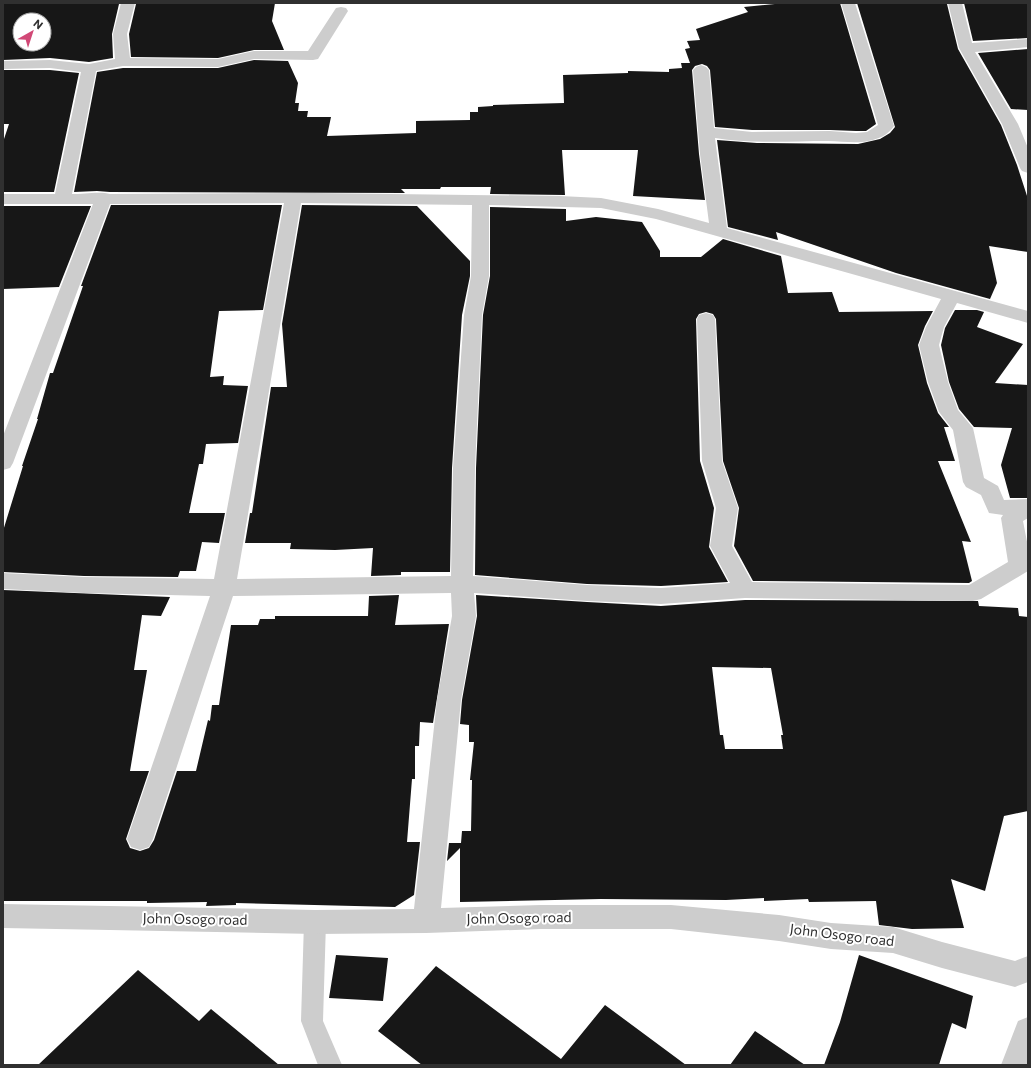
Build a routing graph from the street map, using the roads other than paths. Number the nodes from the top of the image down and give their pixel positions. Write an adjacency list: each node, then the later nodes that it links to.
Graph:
1 (128, 3): 7 (street)
2 (848, 3): 11 (street)
3 (955, 3): 6 (street)
4 (341, 11): 7 (street)
5 (1028, 43): 6 (street)
6 (966, 48): 12 (street)
7 (122, 62): 9 (street)
8 (3, 65): 9 (street)
9 (89, 68): 13 (street)
10 (701, 70): 11 (street)
11 (706, 132): 18 (street)
12 (1028, 168)
13 (64, 197): 14 (street); 16 (street)
14 (104, 197): 15 (street); 22 (street)
15 (293, 198): 17 (street); 26 (street)
16 (3, 199)
17 (480, 201): 18 (street); 25 (street)
18 (719, 230): 19 (street)
19 (952, 296): 20 (street); 23 (street)
20 (1028, 317)
21 (706, 319): 27 (street)
22 (3, 463)
23 (1028, 507): 27 (street)
24 (3, 581): 26 (street)
25 (462, 584): 26 (street); 27 (street); 30 (street)
26 (224, 588): 28 (street)
27 (745, 590)
28 (140, 839)
29 (3, 916): 31 (street, John Osogo road)
30 (426, 921): 31 (street, John Osogo road); 32 (street, John Osogo road)
31 (315, 922): 34 (lane)
32 (1028, 969)
33 (1028, 1031): 35 (street)
34 (330, 1065)
35 (1016, 1065)

